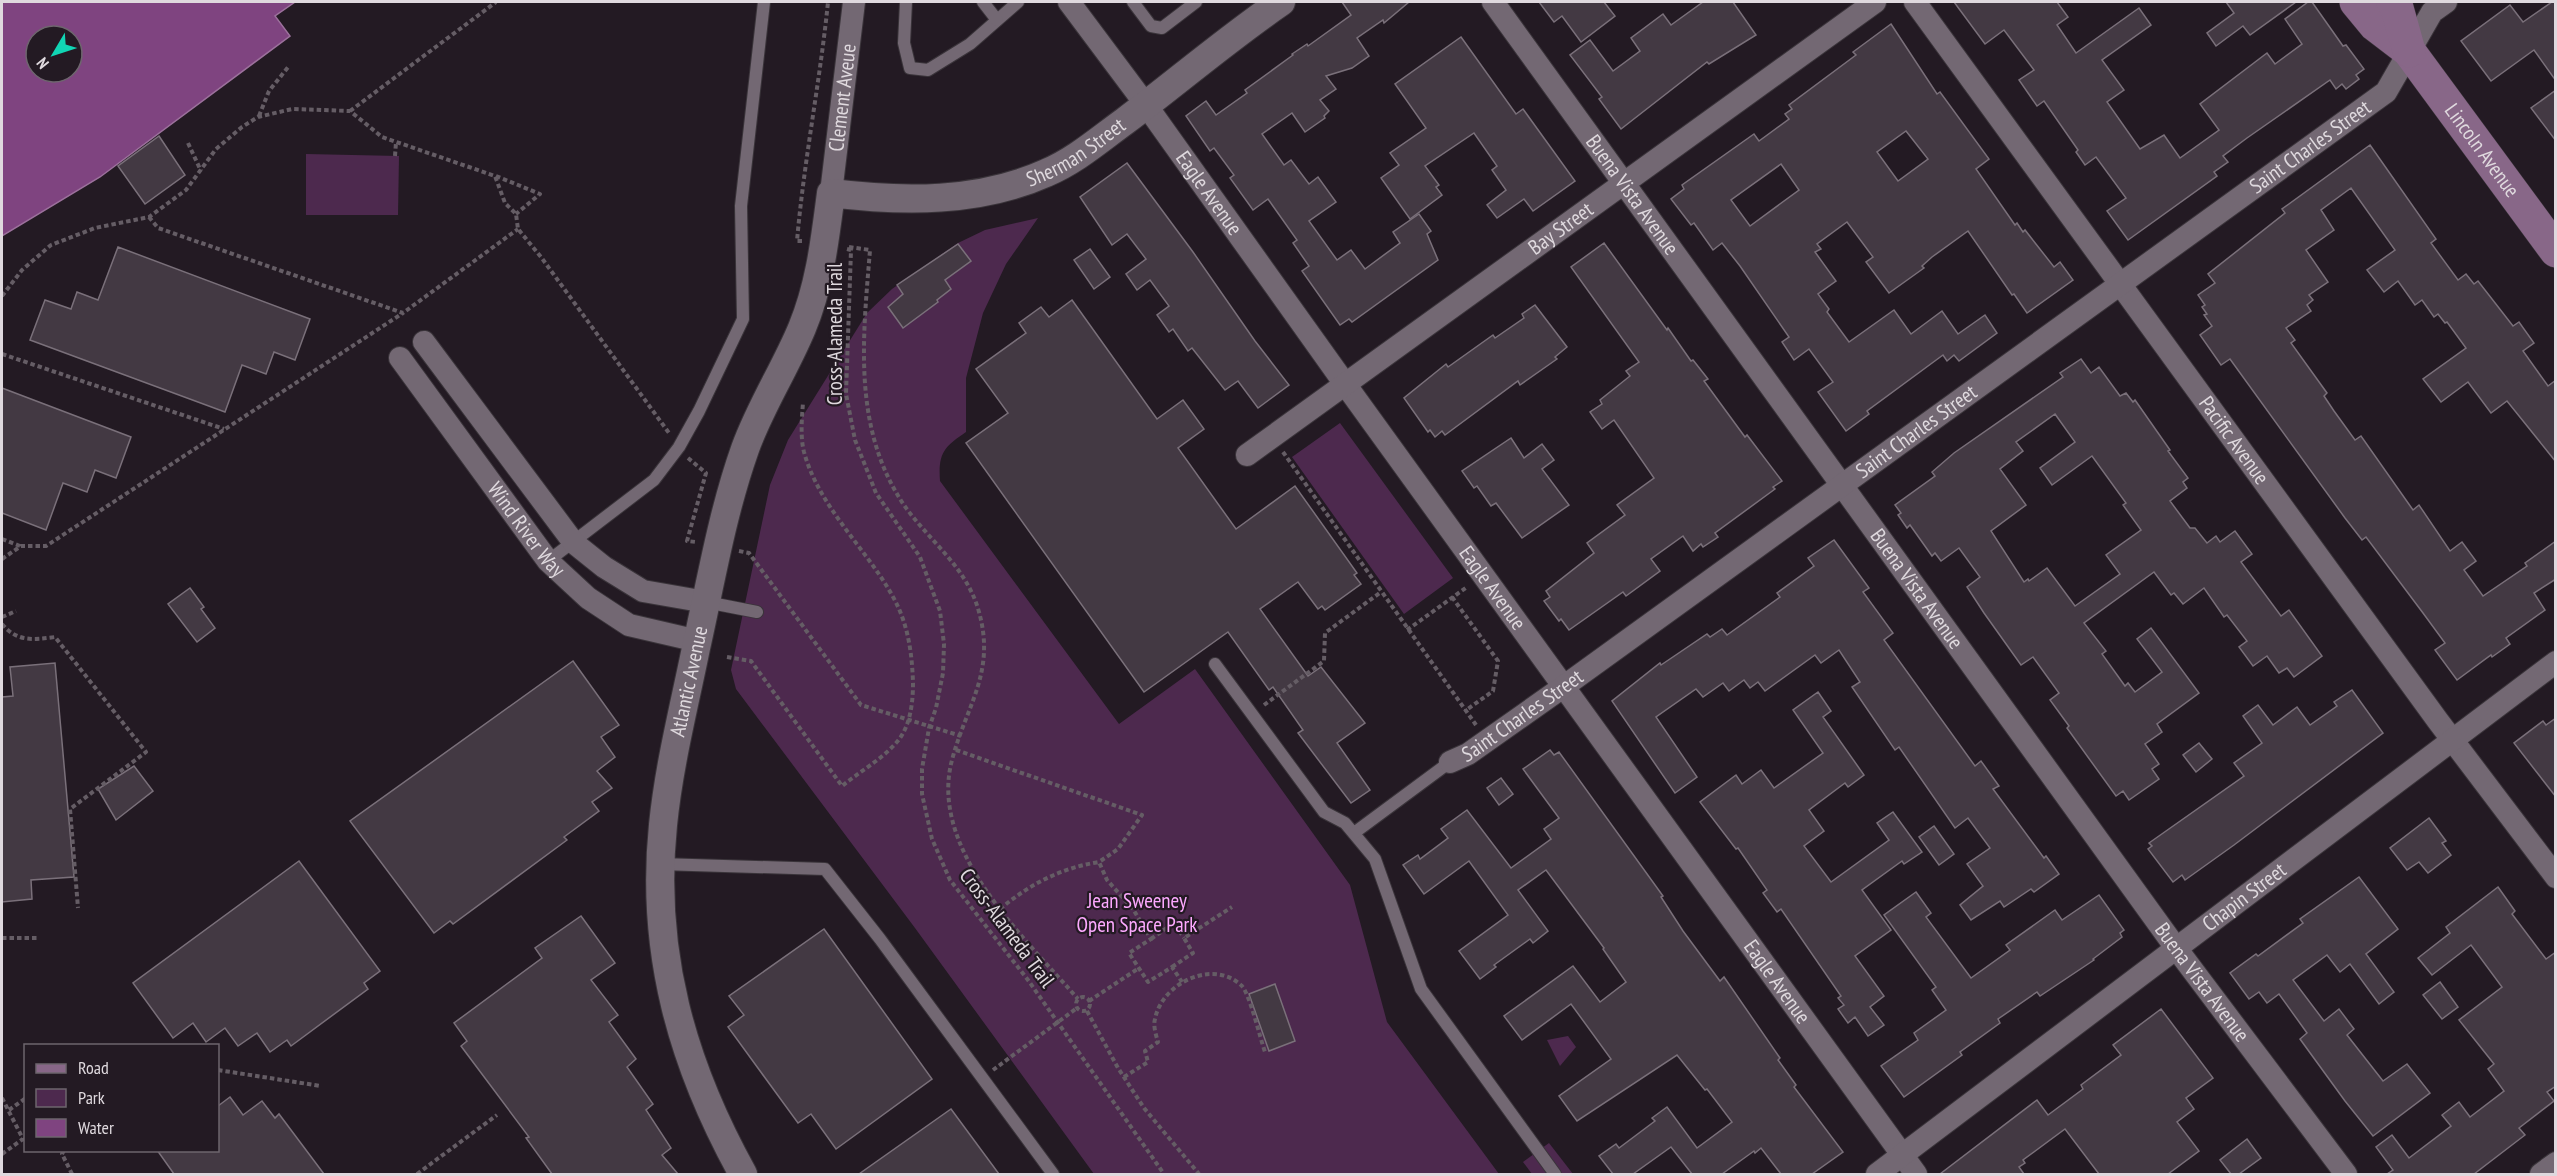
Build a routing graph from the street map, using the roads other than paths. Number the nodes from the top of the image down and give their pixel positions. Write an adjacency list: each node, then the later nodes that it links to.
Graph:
1 (764, 2): 28 (lane)
2 (854, 2): 20 (street, Clement Aveue)
3 (906, 2): 16 (lane)
4 (983, 2): 16 (lane)
5 (1018, 2): 16 (lane)
6 (1069, 2): 18 (street, Eagle Avenue)
7 (1133, 2): 8 (lane)
8 (1196, 2)
9 (1281, 2): 18 (street, Sherman Street)
10 (1493, 2): 19 (street, Buena Vista Avenue)
11 (1875, 2): 19 (street, Bay Street)
12 (1916, 2): 22 (street, Pacific Avenue)
13 (2356, 2): 17 (main road, Lincoln Avenue)
14 (2393, 2): 17 (main road, Lincoln Avenue)
15 (2446, 2): 17 (street, Saint Charles Street)
16 (997, 20)
17 (2409, 51): 21 (main road, Lincoln Avenue); 22 (street, Saint Charles Street)
18 (1146, 105): 20 (street, Sherman Street); 25 (street, Eagle Avenue)
19 (1624, 183): 25 (street, Bay Street); 27 (street, Buena Vista Avenue)
20 (831, 193): 30 (street, Atlantic Avenue)
21 (2556, 251)
22 (2121, 286): 27 (street, Saint Charles Street); 36 (street, Pacific Avenue)
23 (424, 342): 28 (street, Wind River Way)
24 (400, 358): 29 (street, Wind River Way)
25 (1345, 384): 26 (street, Bay Street); 35 (street, Eagle Avenue)
26 (1247, 455)
27 (1843, 486): 35 (street, Saint Charles Street); 41 (street, Buena Vista Avenue)
28 (574, 543): 29 (lane); 30 (street, Wind River Way)
29 (548, 561): 32 (street, Wind River Way)
30 (706, 602): 31 (lane); 32 (street, Atlantic Avenue)
31 (756, 612)
32 (698, 641): 39 (street, Atlantic Avenue)
33 (2556, 662): 36 (street, Chapin Street)
34 (1215, 664): 38 (lane)
35 (1563, 687): 37 (street, Saint Charles Street); 42 (street, Eagle Avenue)
36 (2452, 739): 40 (street, Pacific Avenue); 41 (street, Chapin Street)
37 (1450, 762): 38 (lane, Saint Charles Street)
38 (1354, 833): 46 (lane)
39 (660, 864): 44 (street, Atlantic Avenue); 45 (lane)
40 (2556, 877)
41 (2176, 948): 42 (street, Chapin Street); 49 (street, Buena Vista Avenue)
42 (1902, 1156): 47 (street, Chapin Street); 48 (street, Eagle Avenue)
43 (2556, 1163): 50 (street)
44 (743, 1174)
45 (1053, 1174)
46 (1555, 1174)
47 (1877, 1174)
48 (1916, 1174)
49 (2346, 1174)
50 (2541, 1174)

